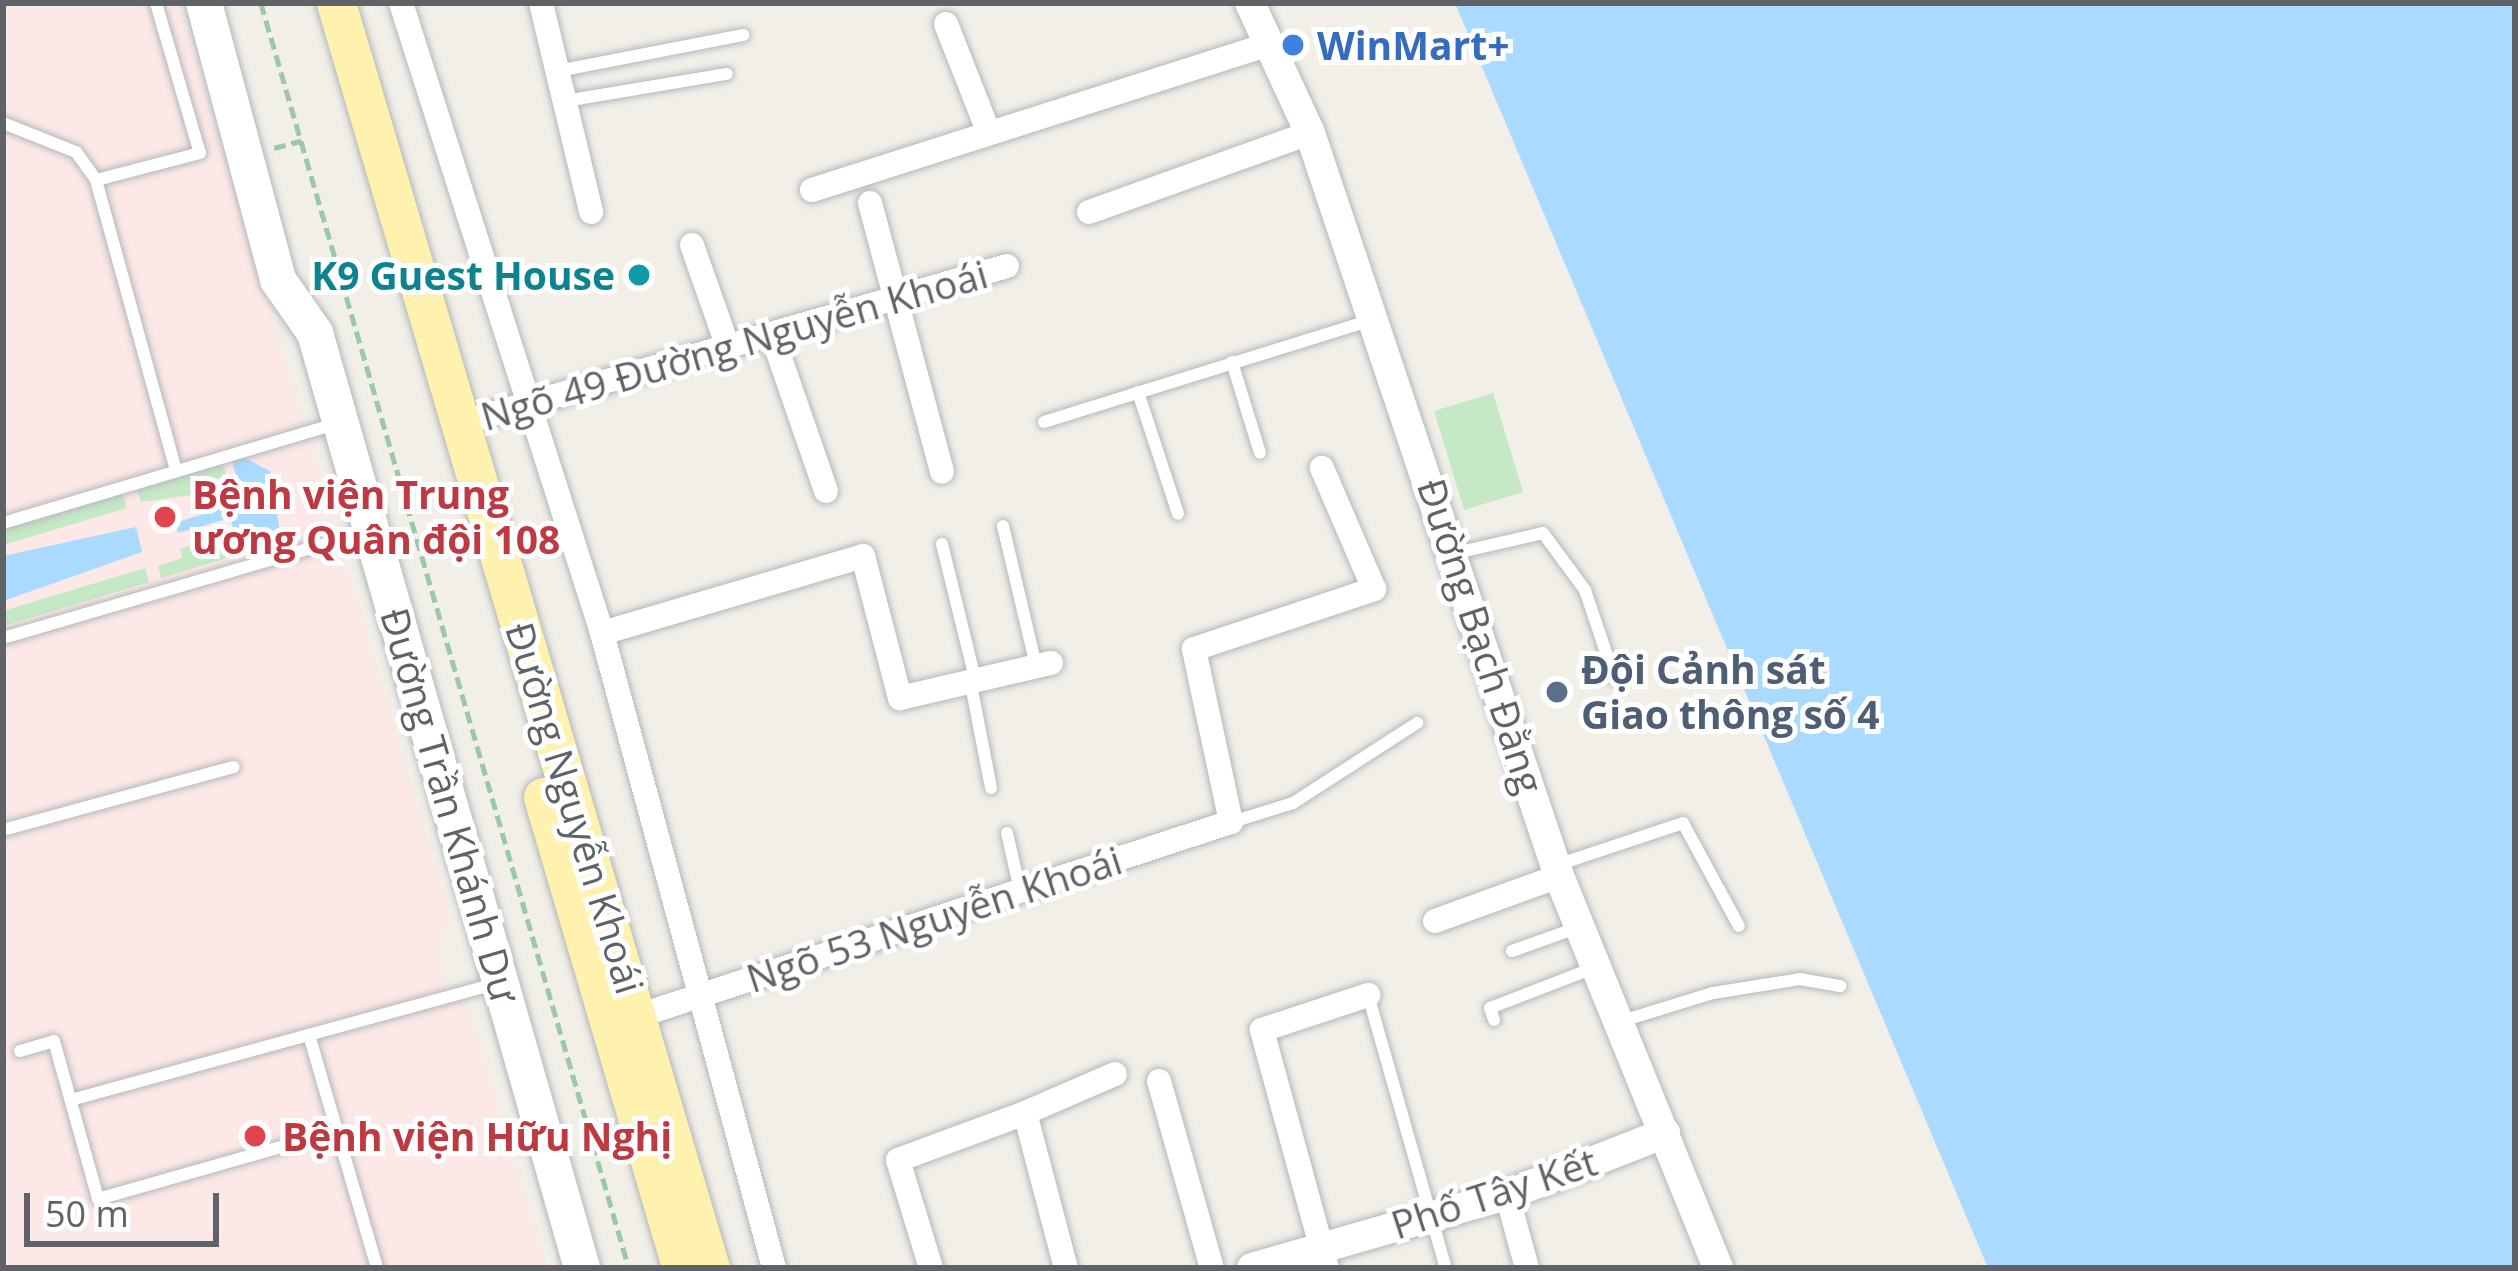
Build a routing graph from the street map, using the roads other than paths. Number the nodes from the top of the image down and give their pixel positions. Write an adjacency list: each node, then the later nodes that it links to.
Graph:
1 (156, 3): 17 (lane)
2 (205, 3): 32 (main road, Đường Trần Khánh Dư)
3 (310, 3): 83 (main road, Đường Nguyễn Khoái)
4 (336, 3): 33 (main road, Đường Nguyễn Khoái)
5 (401, 3): 30 (street, Đường Nguyễn Khoái)
6 (541, 3): 11 (street)
7 (1250, 3): 10 (street, Đường Bạch Đằng)
8 (946, 24): 16 (street)
9 (744, 35): 11 (lane)
10 (1269, 44): 15 (street, Đường Bạch Đằng); 16 (street)
11 (557, 71): 13 (street)
12 (727, 74): 13 (lane)
13 (564, 101): 20 (street)
14 (3, 123): 17 (lane)
15 (1310, 133): 21 (street); 25 (street, Đường Bạch Đằng)
16 (989, 134): 18 (street)
17 (96, 180): 37 (lane)
18 (812, 190)
19 (870, 202): 24 (street)
20 (591, 212)
21 (1089, 212)
22 (692, 245): 27 (street)
23 (1007, 266): 24 (street, Ngõ 49 Đường Nguyễn Khoái)
24 (891, 301): 26 (street, Ngõ 49 Đường Nguyễn Khoái); 36 (street)
25 (1372, 320): 28 (lane); 44 (street, Đường Bạch Đằng)
26 (772, 334): 27 (street, Ngõ 49 Đường Nguyễn Khoái); 38 (street)
27 (728, 347): 30 (street, Ngõ 49 Đường Nguyễn Khoái)
28 (1232, 362): 29 (lane); 34 (lane)
29 (1138, 392): 31 (lane); 39 (lane)
30 (534, 404): 33 (street, Ngõ 49 Đường Nguyễn Khoái); 45 (street, Đường Nguyễn Khoái)
31 (1044, 422)
32 (340, 423): 37 (lane); 42 (main road, Đường Trần Khánh Dư)
33 (461, 423): 67 (main road, Đường Nguyễn Khoái)
34 (1260, 454)
35 (1322, 468): 53 (street)
36 (942, 471)
37 (176, 472): 40 (lane)
38 (826, 491)
39 (1178, 514)
40 (3, 523)
41 (1003, 526): 47 (lane)
42 (370, 530): 46 (lane); 63 (main road, Đường Trần Khánh Dư)
43 (942, 544): 49 (lane)
44 (1456, 553): 48 (lane); 56 (street, Đường Bạch Đằng)
45 (602, 633): 49 (street); 65 (street, Đường Nguyễn Khoái)
46 (3, 638)
47 (1044, 665): 49 (street)
48 (1615, 679)
49 (974, 684): 52 (lane)
50 (1417, 723): 53 (lane)
51 (234, 767): 54 (lane)
52 (991, 788)
53 (1231, 823): 57 (street, Ngõ 53 Nguyễn Khoái)
54 (3, 830)
55 (1007, 833): 57 (lane)
56 (1558, 870): 58 (street); 59 (lane); 60 (street, Đường Bạch Đằng)
57 (1020, 891): 65 (street, Ngõ 53 Nguyễn Khoái)
58 (1435, 921)
59 (1739, 926)
60 (1579, 927): 61 (lane); 62 (street, Đường Bạch Đằng)
61 (1512, 951)
62 (1598, 966): 68 (lane); 69 (street, Đường Bạch Đằng)
63 (500, 982): 70 (lane); 82 (main road, Đường Trần Khánh Dư)
64 (1840, 986): 69 (lane)
65 (703, 994): 67 (street, Ngõ 53 Nguyễn Khoái); 85 (street, Đường Nguyễn Khoái)
66 (1368, 995): 79 (lane); 80 (street)
67 (638, 1016): 84 (main road, Đường Nguyễn Khoái)
68 (1494, 1020)
69 (1622, 1021): 77 (street, Đường Bạch Đằng)
70 (310, 1035): 74 (lane); 76 (lane)
71 (20, 1051): 74 (lane)
72 (1115, 1074): 75 (street)
73 (1159, 1081): 88 (street)
74 (71, 1100): 76 (lane)
75 (1025, 1113): 86 (street); 87 (street)
76 (337, 1131): 81 (lane)
77 (1664, 1133): 78 (street, Phố Tây Kết); 92 (street, Đường Bạch Đằng)
78 (1507, 1195): 79 (street, Phố Tây Kết); 91 (street)
79 (1432, 1217): 80 (street, Phố Tây Kết); 90 (lane)
80 (1324, 1257): 89 (street, Phố Tây Kết)
81 (377, 1268)
82 (582, 1268)
83 (682, 1268)
84 (710, 1268)
85 (774, 1268)
86 (931, 1268)
87 (1066, 1268)
88 (1212, 1268)
89 (1252, 1268)
90 (1446, 1268)
91 (1527, 1268)
92 (1718, 1268)

